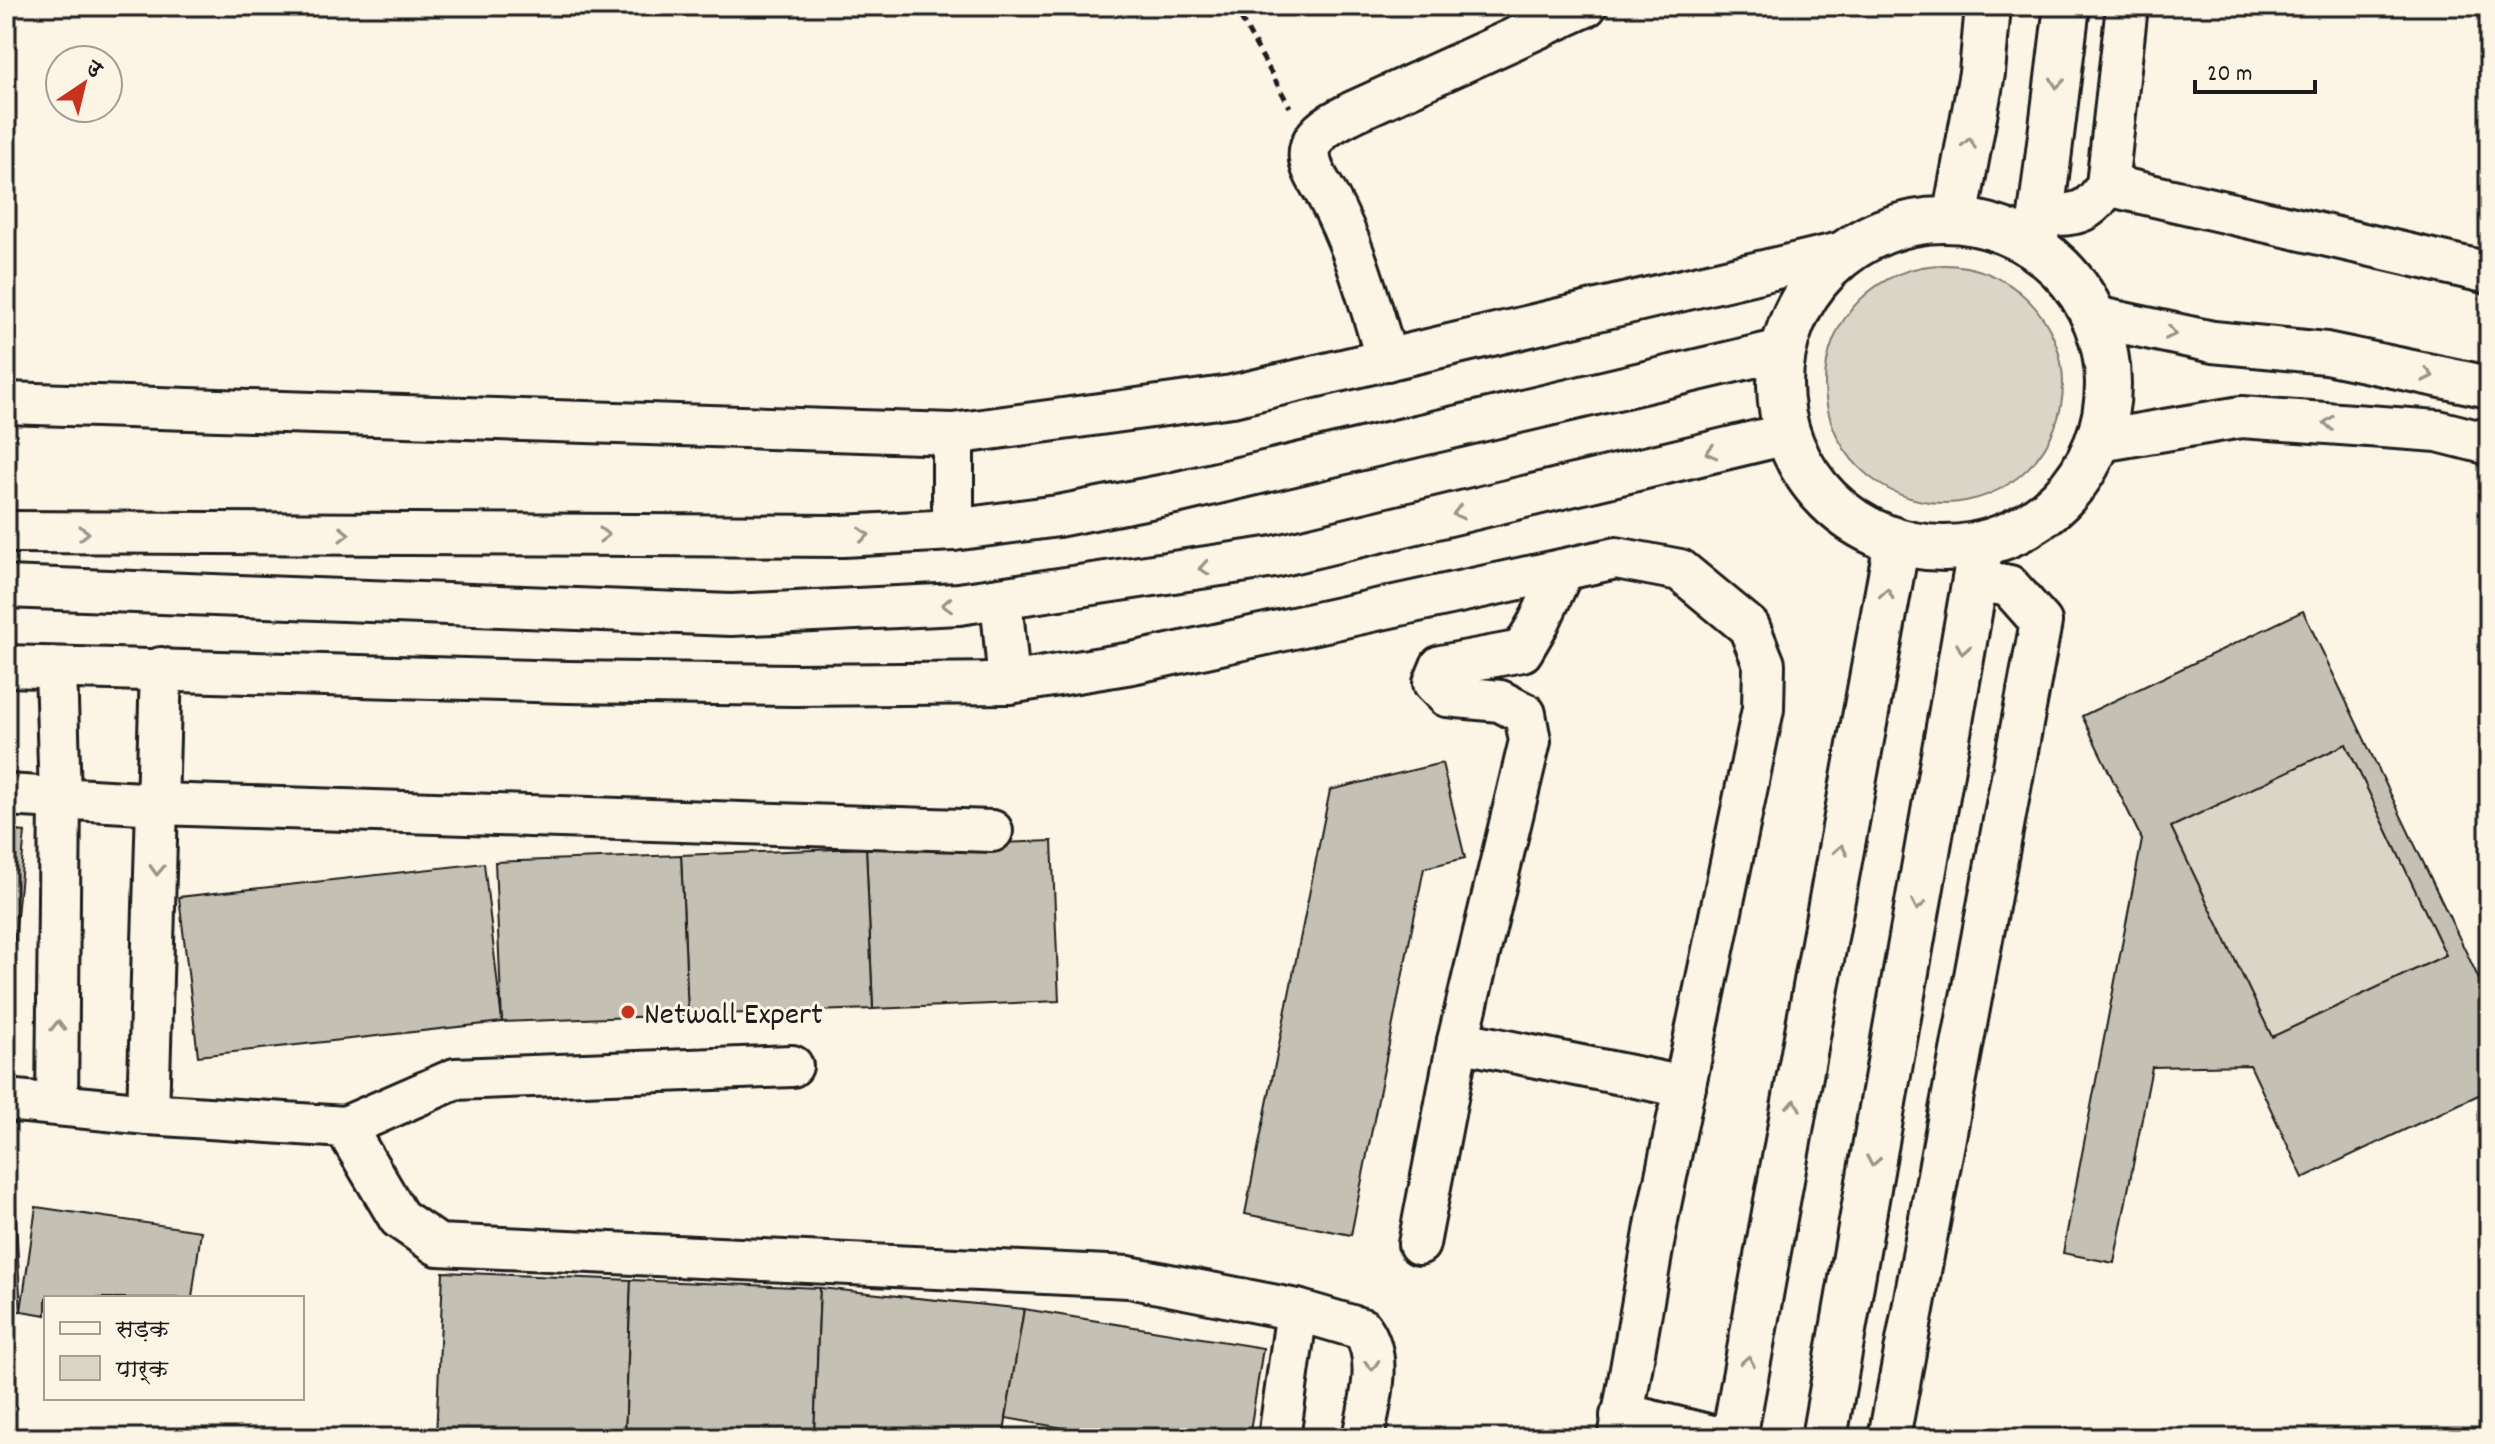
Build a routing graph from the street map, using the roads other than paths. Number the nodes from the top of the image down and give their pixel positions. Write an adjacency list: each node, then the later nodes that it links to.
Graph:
1 (1586, 6): 12 (street)
2 (1988, 6): 6 (main road, one-way to 2)
3 (2067, 6): 7 (main road, one-way to 7)
4 (2127, 6): 5 (street)
5 (2107, 185): 7 (street); 9 (street)
6 (1955, 219): 7 (main road); 8 (main road)
7 (2037, 231): 10 (main road)
8 (1849, 251): 11 (main road); 12 (street)
9 (2489, 273)
10 (2095, 317): 13 (street, one-way to 13); 16 (main road)
11 (1782, 350): 15 (main road); 19 (street)
12 (1387, 360): 18 (street)
13 (2489, 387)
14 (6, 403): 18 (street)
15 (1787, 434): 21 (main road); 25 (street, one-way to 25)
16 (2100, 441): 17 (street, one-way to 16); 22 (main road)
17 (2489, 444)
18 (953, 452): 19 (street)
19 (953, 530): 20 (street, one-way to 19)
20 (6, 532)
21 (1897, 542): 22 (main road); 47 (main road, one-way to 21)
22 (1978, 562): 48 (main road, one-way to 48); 49 (street)
23 (1563, 570): 29 (street); 34 (street); 36 (street)
24 (6, 587): 25 (street, one-way to 24)
25 (1001, 598): 29 (street)
26 (6, 666): 28 (street)
27 (161, 668): 28 (street); 29 (street); 32 (street)
28 (56, 669): 31 (street)
29 (1009, 683)
30 (6, 795): 31 (street)
31 (60, 797): 32 (street); 38 (street, one-way to 31)
32 (159, 804): 33 (street); 39 (street, one-way to 39)
33 (992, 831)
34 (1471, 1044): 36 (street); 41 (street)
35 (792, 1066): 40 (street)
36 (1685, 1087): 43 (street)
37 (6, 1100): 38 (street)
38 (57, 1104): 39 (street)
39 (148, 1114): 40 (street)
40 (345, 1127): 42 (street)
41 (1419, 1244)
42 (1297, 1310): 44 (street); 45 (street, one-way to 45)
43 (1621, 1427): 46 (main road)
44 (1279, 1438)
45 (1363, 1438)
46 (1712, 1438)
47 (1734, 1438)
48 (1824, 1438)
49 (1889, 1438)

